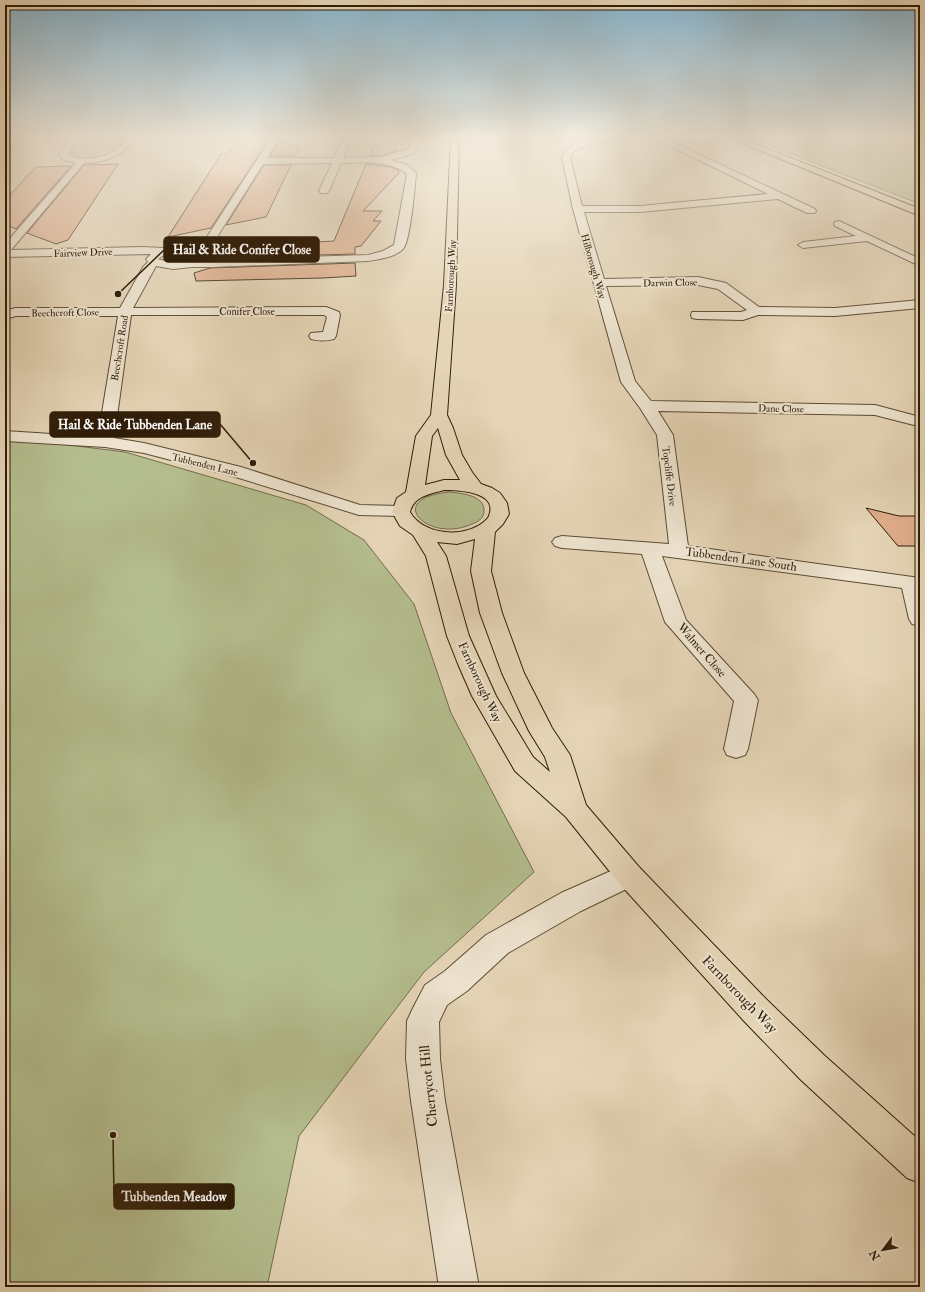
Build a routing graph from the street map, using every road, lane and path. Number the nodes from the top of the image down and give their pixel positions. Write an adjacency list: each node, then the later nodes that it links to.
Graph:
1 (52, 197): 16 (street)
2 (238, 197): 15 (street)
3 (408, 197): 18 (street)
4 (453, 197): 28 (main road, Farnborough Way)
5 (575, 197): 9 (street, Hilborough Way)
6 (765, 197): 9 (street)
7 (782, 197): 10 (street)
8 (881, 197): 11 (main road)
9 (578, 209): 20 (street, Hilborough Way)
10 (811, 211)
11 (920, 213)
12 (839, 224): 13 (street)
13 (869, 238): 14 (street); 19 (street)
14 (803, 245)
15 (199, 251): 17 (street); 18 (street)
16 (5, 253): 17 (street, Fairview Drive)
17 (158, 257): 18 (street); 22 (street, Beechcroft Road)
18 (190, 263)
19 (920, 263)
20 (599, 283): 23 (street, Darwin Close); 27 (street, Hilborough Way)
21 (920, 304): 23 (street)
22 (125, 311): 24 (street, Beechcroft Close); 26 (street, Conifer Close); 31 (street, Beechcroft Road)
23 (756, 311): 25 (street)
24 (5, 315)
25 (697, 315)
26 (316, 336)
27 (647, 406): 29 (street, Dane Close); 39 (street, Topcliffe Drive)
28 (439, 415): 32 (main road); 33 (main road)
29 (914, 420)
30 (5, 436): 31 (street, Tubbenden Lane)
31 (106, 442): 34 (street, Tubbenden Lane)
32 (475, 488): 33 (main road); 35 (main road)
33 (415, 492): 34 (main road)
34 (400, 511): 36 (main road)
35 (486, 530): 36 (main road); 43 (main road, Farnborough Way)
36 (422, 533): 43 (main road, Farnborough Way)
37 (562, 542): 38 (street, Tubbenden Lane South)
38 (650, 548): 39 (street, Tubbenden Lane South); 42 (street, Walmer Close)
39 (679, 551): 40 (street, Tubbenden Lane South)
40 (916, 584): 41 (street)
41 (920, 619)
42 (736, 749)
43 (575, 810): 44 (main road, Farnborough Way)
44 (628, 875): 45 (main road, Farnborough Way); 46 (street, Cherrycot Hill)
45 (920, 1165)
46 (459, 1287)

